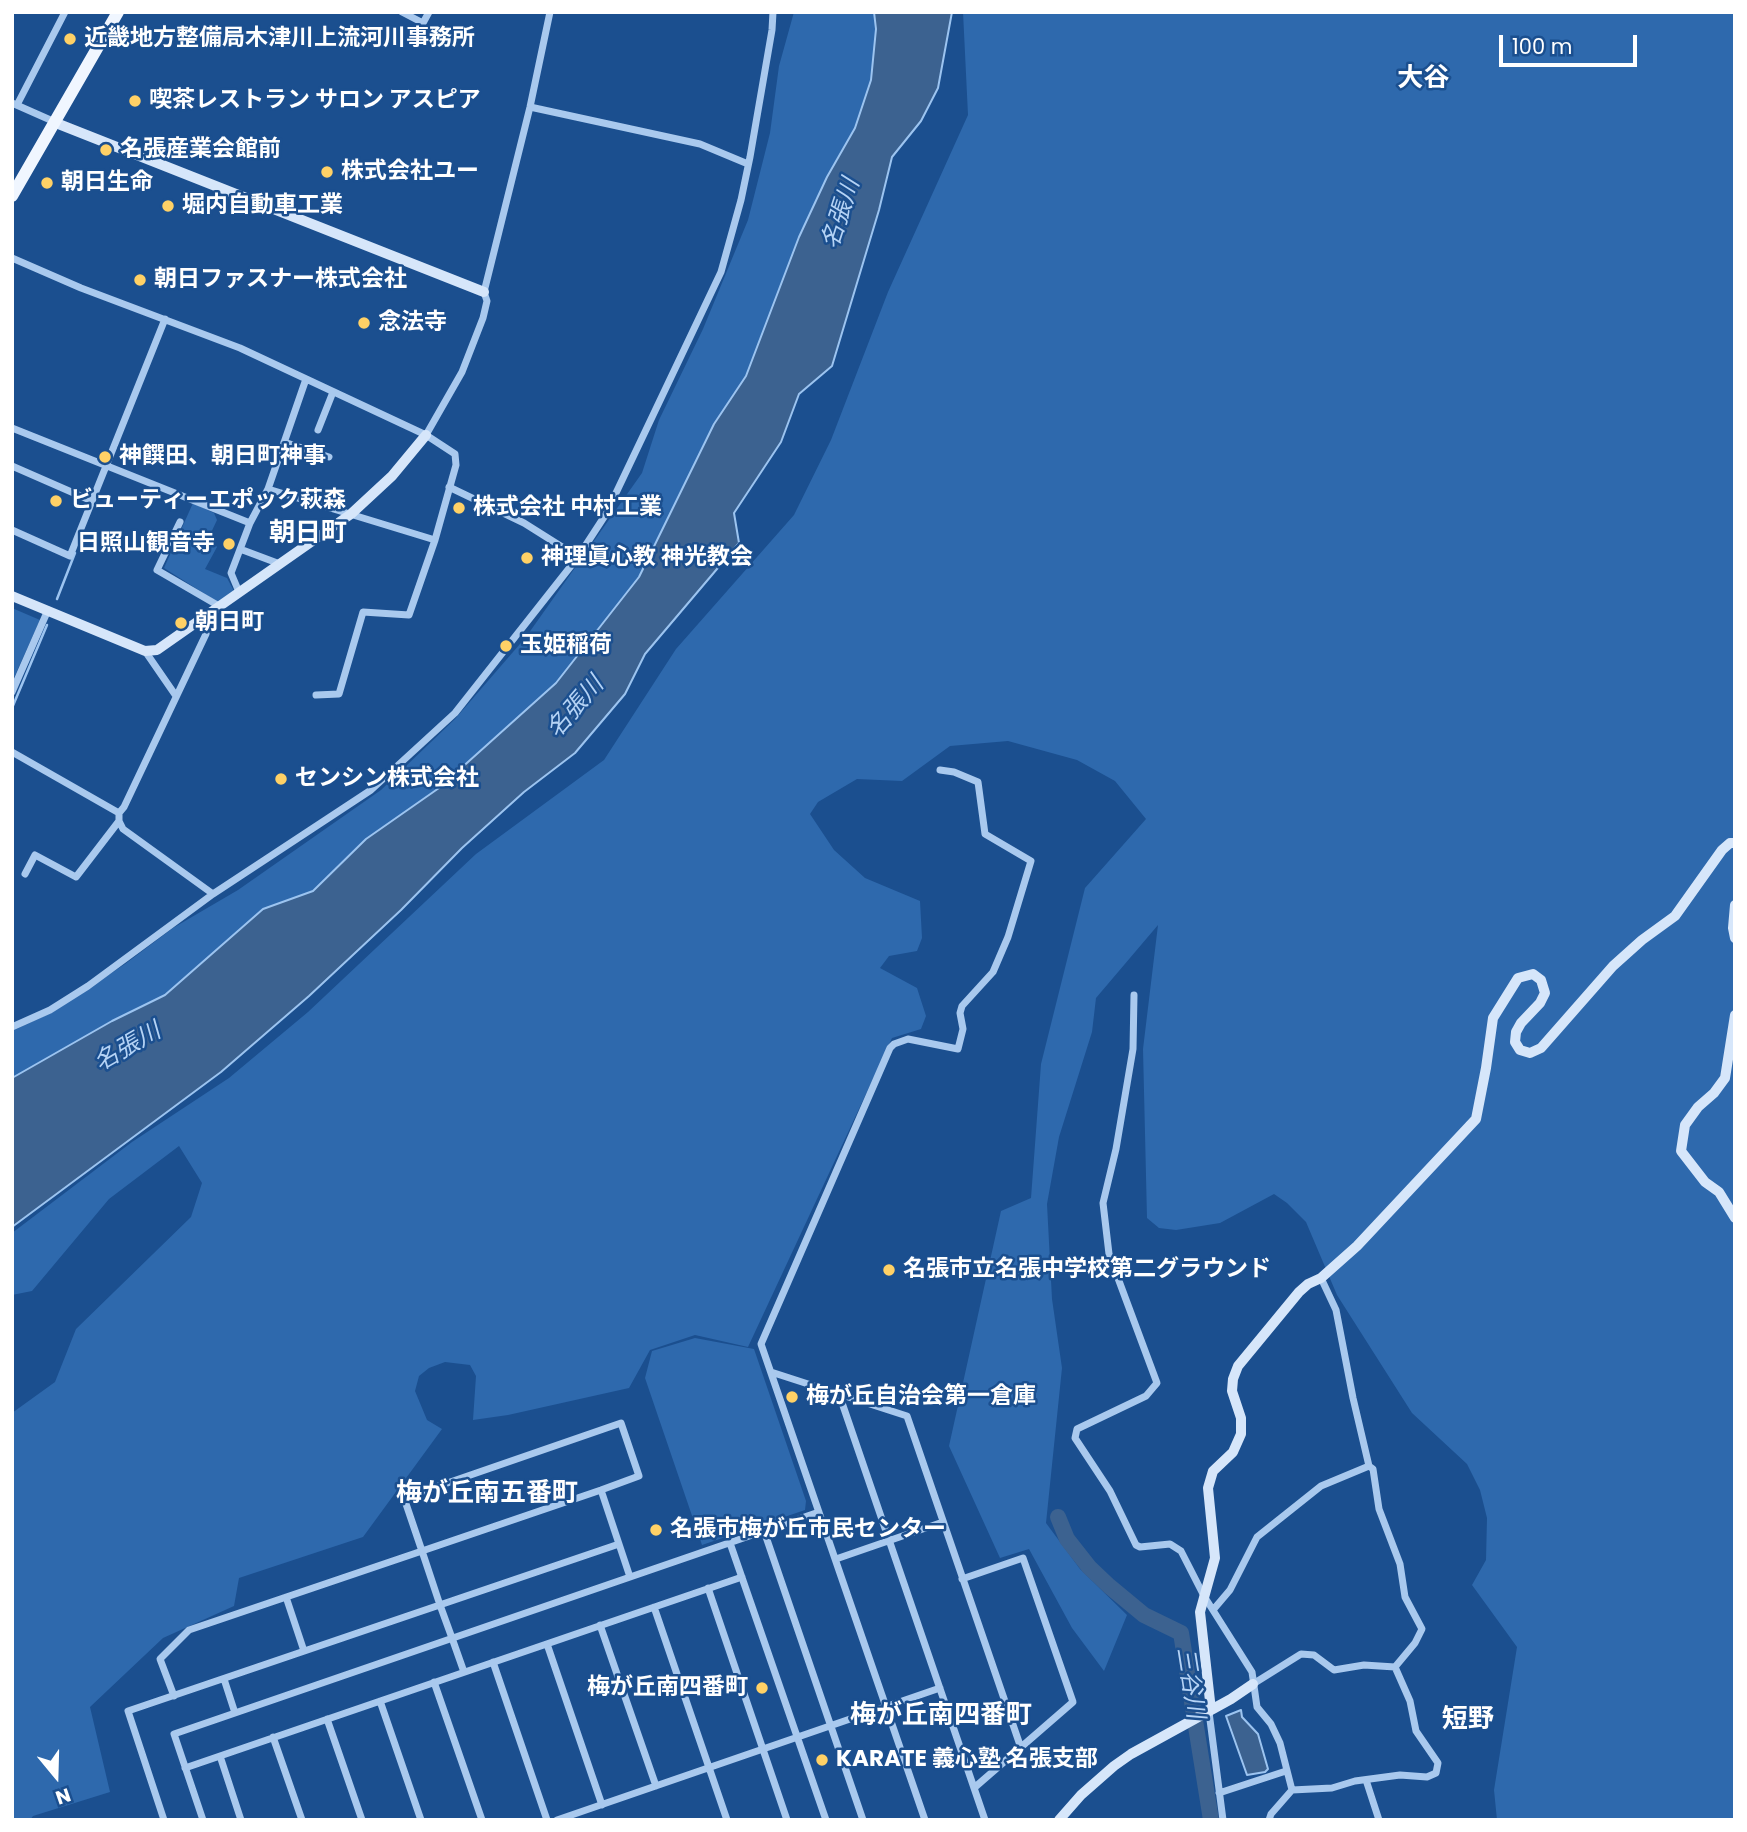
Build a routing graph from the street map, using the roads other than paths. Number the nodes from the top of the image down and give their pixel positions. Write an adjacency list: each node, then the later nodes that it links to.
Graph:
1 (65, 12): 7 (street)
2 (118, 12): 9 (main road)
3 (402, 12): 4 (street)
4 (429, 12)
5 (550, 12): 8 (street)
6 (772, 12): 10 (street)
7 (15, 104): 9 (street)
8 (530, 107): 10 (street); 13 (street)
9 (56, 122): 11 (main road); 13 (street)
10 (748, 164): 33 (street)
11 (12, 196)
12 (12, 258): 14 (street)
13 (484, 292): 19 (street)
14 (165, 319): 15 (street); 23 (street)
15 (306, 379): 16 (street); 20 (street)
16 (333, 391): 18 (street); 19 (street)
17 (12, 428): 23 (street)
18 (318, 430)
19 (426, 435): 24 (street); 27 (street)
20 (284, 442): 21 (street); 25 (street)
21 (329, 457)
22 (12, 466): 26 (street)
23 (107, 467): 26 (street); 29 (street)
24 (449, 487): 31 (street); 33 (street)
25 (268, 488): 27 (street); 29 (street)
26 (92, 500): 30 (street)
27 (351, 514): 31 (street); 34 (street)
28 (180, 522): 37 (street)
29 (250, 523): 32 (street)
30 (12, 530)
31 (435, 540): 42 (street)
32 (240, 549): 34 (street); 35 (street)
33 (578, 557): 51 (street)
34 (280, 564): 35 (street)
35 (239, 592): 37 (street)
36 (12, 596): 38 (street)
37 (219, 606): 40 (street)
38 (48, 610): 40 (street); 41 (street)
39 (206, 634): 43 (street)
40 (145, 651): 43 (street)
41 (12, 692)
42 (316, 695)
43 (176, 696): 46 (street)
44 (12, 752): 46 (street)
45 (940, 770): 59 (street)
46 (119, 817): 49 (street); 51 (street)
47 (1735, 843): 58 (street)
48 (25, 874): 49 (street)
49 (76, 877): 50 (street)
50 (85, 884)
51 (213, 894): 56 (street)
52 (1735, 905): 53 (street)
53 (1735, 938)
54 (1134, 995): 75 (street)
55 (1735, 1015): 57 (street)
56 (12, 1027)
57 (1735, 1218)
58 (1321, 1278): 61 (street); 75 (street)
59 (771, 1373): 60 (street); 63 (street)
60 (839, 1394): 64 (street); 66 (street)
61 (1369, 1466): 79 (street); 85 (street)
62 (601, 1490): 68 (street); 69 (street); 69 (street)
63 (819, 1512): 65 (street); 70 (street)
64 (943, 1522): 66 (street); 73 (street)
65 (764, 1531): 67 (street); 97 (street)
66 (889, 1541): 70 (street); 90 (street)
67 (730, 1543): 71 (street); 72 (street)
68 (619, 1544): 71 (street); 77 (street)
69 (422, 1551): 76 (street); 77 (street)
70 (835, 1559): 93 (street)
71 (630, 1577): 81 (street)
72 (742, 1577): 74 (street); 99 (street)
73 (962, 1578): 100 (street); 100 (street)
74 (708, 1588): 78 (street); 101 (street)
75 (1204, 1596): 79 (street); 94 (street)
76 (286, 1597): 83 (street); 91 (street)
77 (440, 1605): 81 (street); 83 (street)
78 (654, 1607): 80 (street); 104 (street)
79 (1213, 1609): 89 (street)
80 (600, 1625): 82 (street); 107 (street)
81 (452, 1638): 86 (street); 95 (street)
82 (547, 1644): 84 (street); 111 (street)
83 (304, 1651): 87 (street)
84 (493, 1662): 86 (street); 119 (street)
85 (1395, 1667): 89 (street); 106 (street)
86 (464, 1672): 88 (street)
87 (224, 1679): 91 (street); 95 (street)
88 (434, 1682): 92 (street); 118 (street)
89 (1254, 1684): 94 (street); 105 (street)
90 (940, 1688): 93 (street); 108 (street)
91 (174, 1696): 112 (street)
92 (380, 1701): 96 (street); 117 (street)
93 (886, 1707): 97 (street); 125 (street)
94 (1209, 1712): 110 (street); 127 (street)
95 (235, 1713): 103 (street)
96 (327, 1719): 98 (street); 116 (street)
97 (831, 1726): 99 (street); 124 (street)
98 (273, 1737): 102 (street); 115 (street)
99 (797, 1737): 101 (street); 123 (street)
100 (1021, 1748): 108 (street)
101 (763, 1749): 104 (street); 122 (street)
102 (220, 1756): 103 (street); 114 (street)
103 (185, 1768): 113 (street)
104 (709, 1768): 107 (street); 121 (street)
105 (1286, 1770): 109 (street); 110 (street)
106 (1366, 1780): 109 (street); 130 (street)
107 (656, 1786): 111 (street)
108 (974, 1788): 126 (street)
109 (1292, 1790): 129 (street)
110 (1219, 1793): 128 (street)
111 (602, 1805): 120 (street)
112 (164, 1820)
113 (203, 1820)
114 (241, 1820)
115 (302, 1820)
116 (362, 1820)
117 (421, 1820)
118 (482, 1820)
119 (547, 1820)
120 (557, 1820)
121 (727, 1820)
122 (787, 1820)
123 (826, 1820)
124 (863, 1820)
125 (925, 1820)
126 (985, 1820)
127 (1059, 1820)
128 (1223, 1820)
129 (1269, 1820)
130 (1379, 1820)

